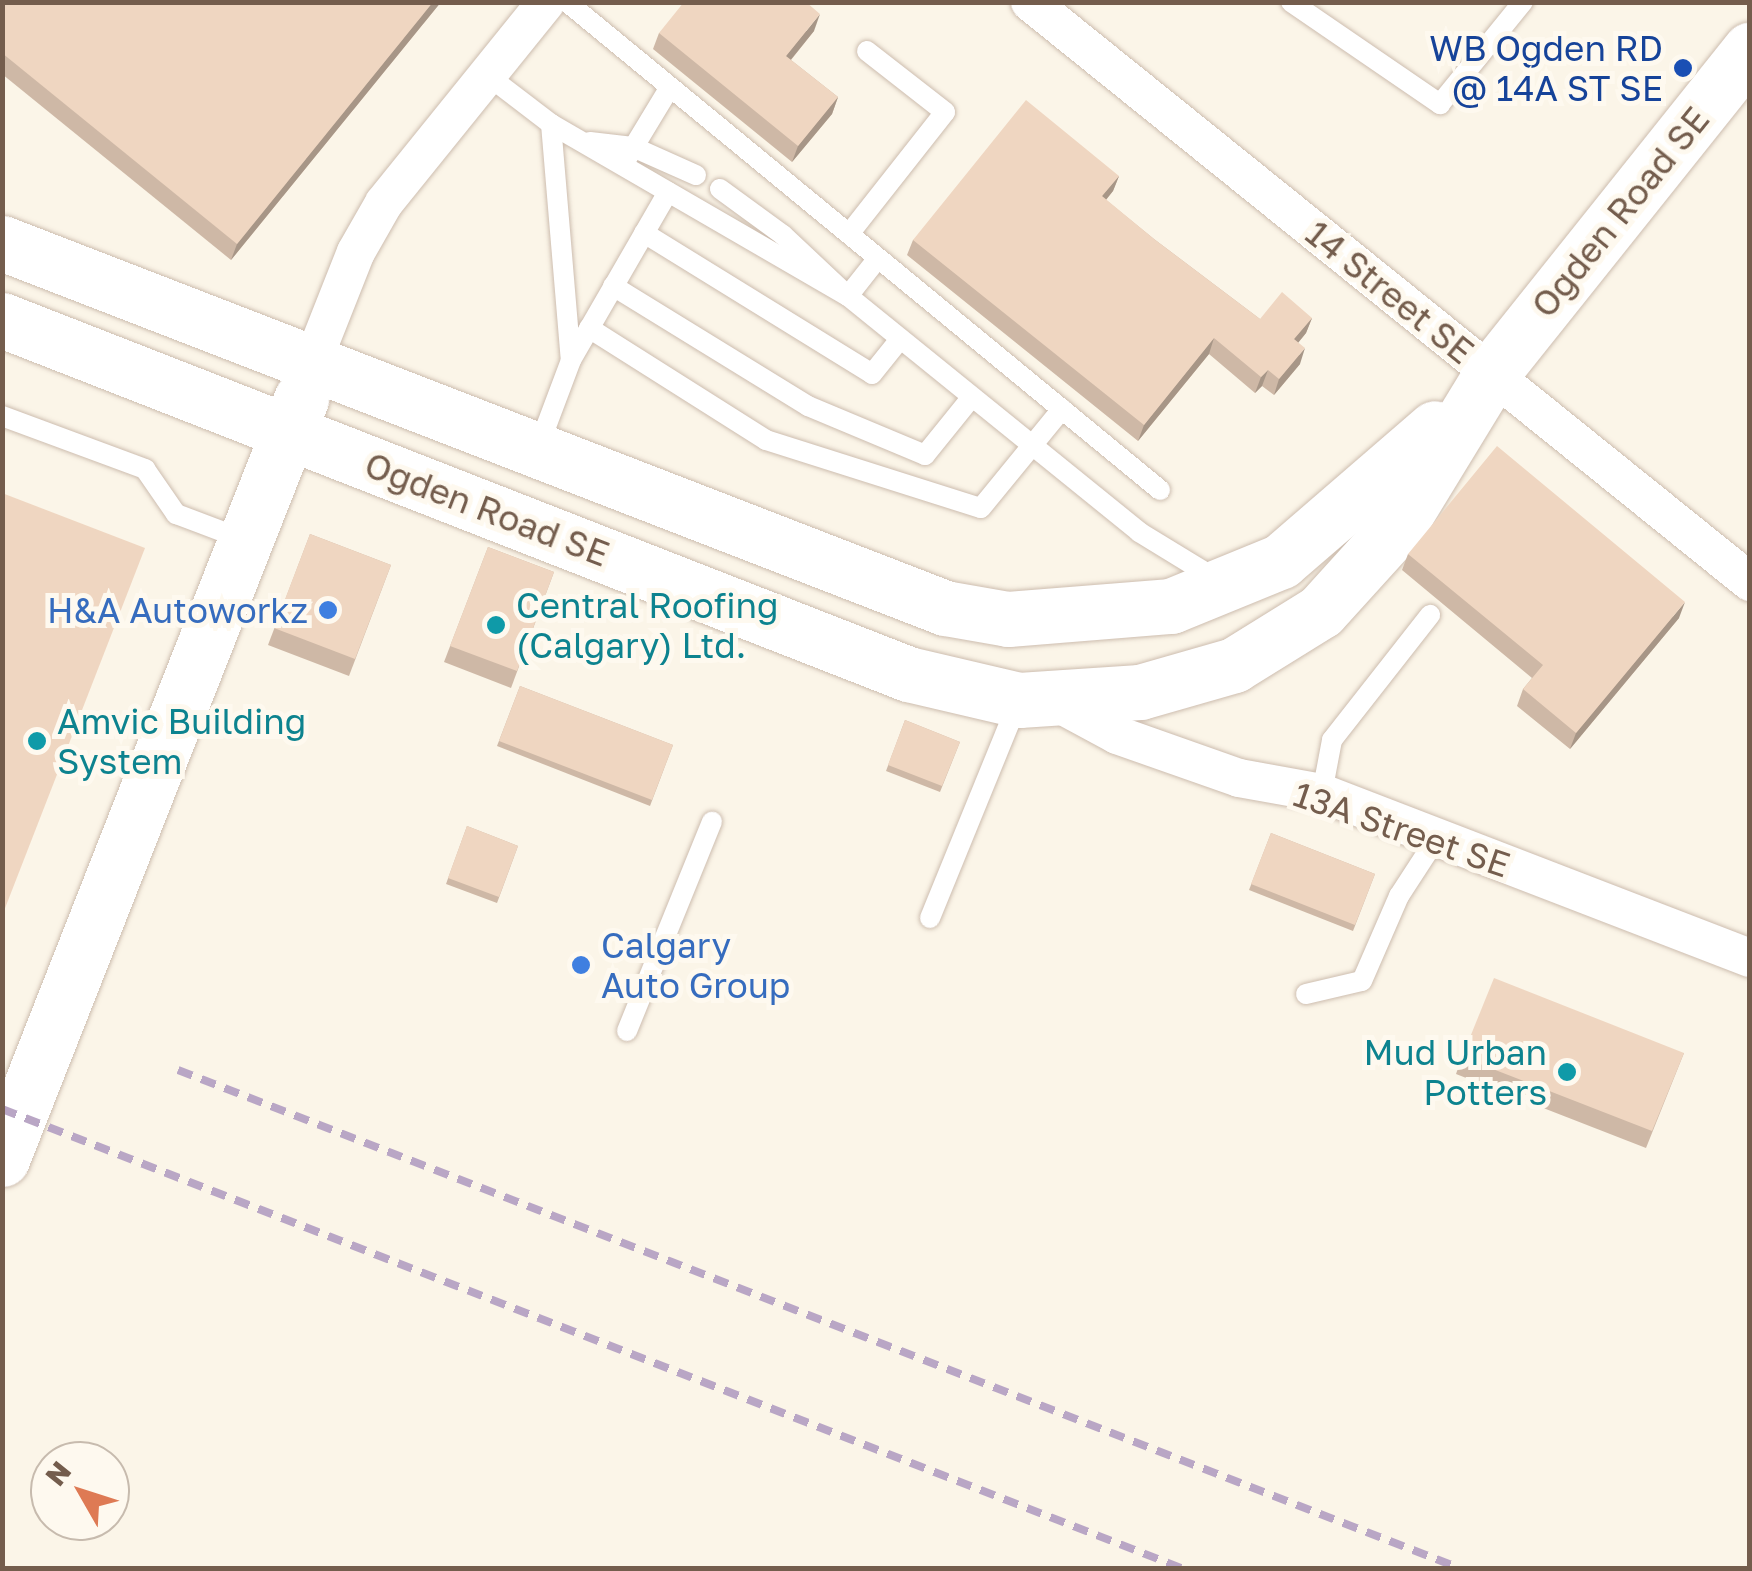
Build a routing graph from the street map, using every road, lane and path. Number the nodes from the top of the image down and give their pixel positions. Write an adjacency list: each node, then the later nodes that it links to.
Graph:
1 (546, 2): 8 (street)
2 (567, 2): 9 (lane)
3 (1030, 2): 26 (street, 14 Street SE)
4 (1291, 2): 5 (lane)
5 (1523, 2)
6 (1750, 50): 26 (street, Ogden Road SE)
7 (867, 51): 16 (lane)
8 (488, 75): 10 (lane); 25 (street)
9 (670, 87): 11 (lane); 16 (lane)
10 (550, 124): 11 (lane); 24 (lane)
11 (628, 156): 12 (lane); 14 (lane)
12 (696, 175)
13 (720, 189): 20 (lane)
14 (668, 192): 15 (lane); 20 (lane)
15 (644, 233): 19 (lane); 23 (lane)
16 (849, 234): 18 (lane)
17 (2, 243): 25 (street, Ogden Road SE)
18 (878, 258): 20 (lane); 28 (lane)
19 (613, 286): 22 (lane); 27 (lane)
20 (848, 296): 23 (lane)
21 (2, 320): 30 (street, Ogden Road SE)
22 (589, 328): 24 (lane); 31 (lane)
23 (900, 339): 27 (lane)
24 (571, 360): 32 (lane)
25 (312, 363): 30 (street); 32 (street, Ogden Road SE)
26 (1491, 374): 35 (street, 14 Street SE); 36 (street, Ogden Road SE); 38 (street, Ogden Road SE)
27 (970, 398): 31 (lane)
28 (1062, 409): 31 (lane); 33 (lane)
29 (2, 416): 34 (lane)
30 (290, 432): 34 (street); 38 (street, Ogden Road SE)
31 (1030, 447): 36 (lane)
32 (538, 450): 36 (street, Ogden Road SE)
33 (1160, 490)
34 (247, 541): 46 (street)
35 (1750, 582)
36 (1224, 584)
37 (1430, 615): 39 (lane)
38 (1038, 701): 39 (street, 13A Street SE); 42 (lane)
39 (1322, 794): 41 (street, 13A Street SE)
40 (712, 822): 45 (lane)
41 (1436, 839): 43 (street, 13A Street SE); 44 (lane)
42 (930, 918)
43 (1750, 958)
44 (1306, 994)
45 (627, 1031)
46 (2, 1159)

